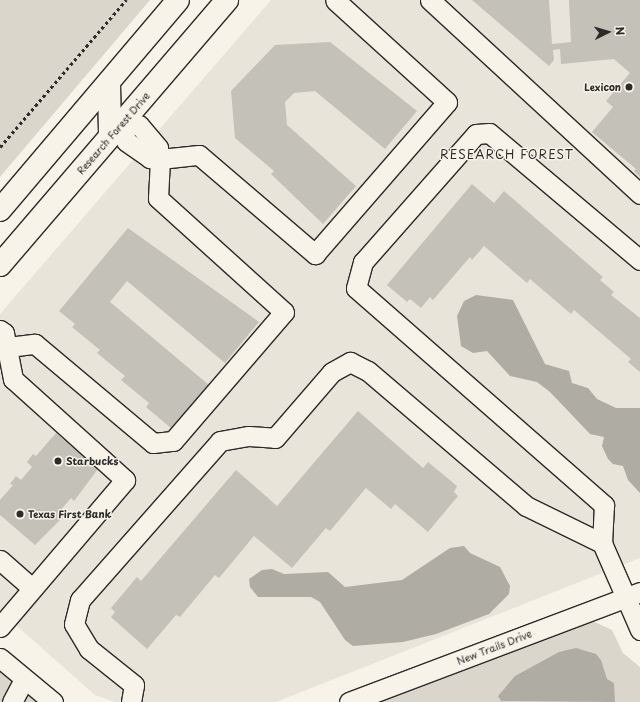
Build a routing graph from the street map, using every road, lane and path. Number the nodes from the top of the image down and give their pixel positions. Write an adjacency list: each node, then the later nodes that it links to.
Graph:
1 (126, 0): 8 (path)
2 (178, 0): 6 (main road)
3 (227, 0): 7 (main road, Research Forest Drive)
4 (335, 0): 9 (street)
5 (430, 0): 10 (street)
6 (109, 82): 7 (main road); 11 (main road)
7 (116, 129): 9 (street); 13 (main road, Research Forest Drive)
8 (0, 147)
9 (158, 157): 14 (street)
10 (640, 194)
11 (0, 210)
12 (640, 260): 15 (street)
13 (0, 265)
14 (2, 341): 17 (street)
15 (602, 543): 18 (street); 25 (street)
16 (0, 560): 17 (street)
17 (32, 588): 19 (street)
18 (632, 595): 20 (street); 26 (street, New Trails Drive)
19 (0, 627)
20 (640, 630)
21 (0, 658): 22 (street)
22 (24, 679): 23 (street); 24 (street)
23 (12, 702)
24 (53, 702)
25 (131, 702)
26 (349, 702)

